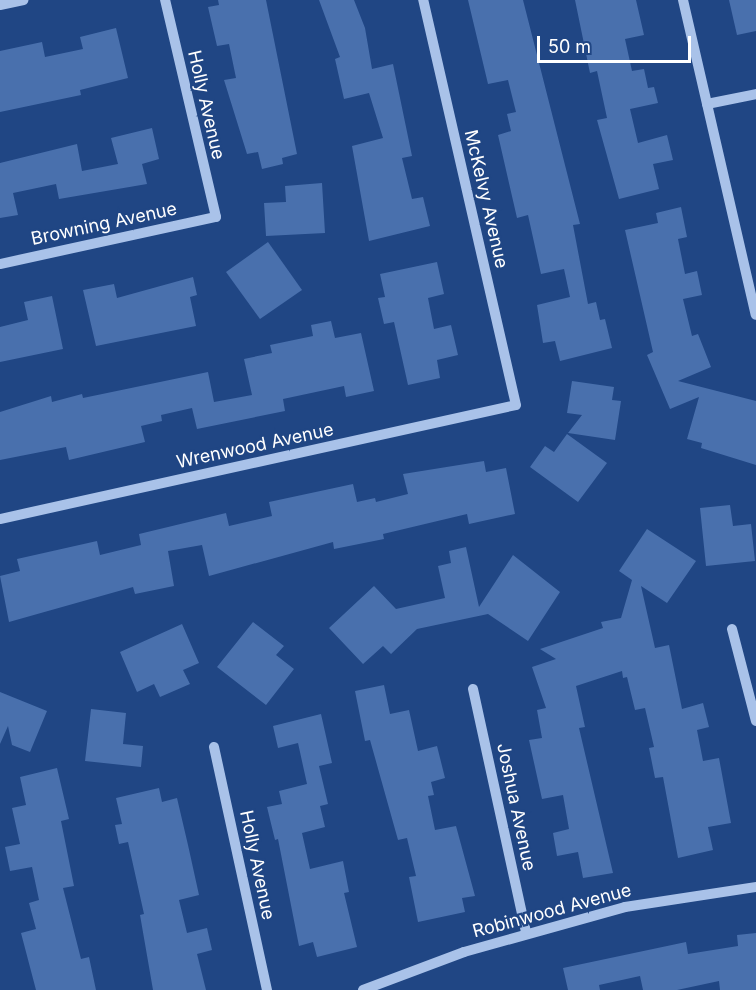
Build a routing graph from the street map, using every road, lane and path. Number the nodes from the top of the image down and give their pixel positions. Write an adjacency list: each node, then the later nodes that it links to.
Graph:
1 (23, 0): 5 (street)
2 (165, 0): 8 (street, Holly Avenue)
3 (423, 0): 11 (street, McKelvy Avenue)
4 (683, 0): 7 (street)
5 (0, 5)
6 (756, 94): 7 (street)
7 (707, 104): 10 (street)
8 (216, 217): 9 (street, Browning Avenue)
9 (0, 264)
10 (756, 315)
11 (516, 405): 12 (street, Wrenwood Avenue)
12 (0, 519)
13 (732, 628): 15 (street)
14 (473, 688): 18 (street, Joshua Avenue)
15 (756, 721)
16 (214, 747): 19 (street, Holly Avenue)
17 (756, 887): 18 (street, Robinwood Avenue)
18 (526, 932): 20 (street, Robinwood Avenue)
19 (267, 990)
20 (363, 990)

